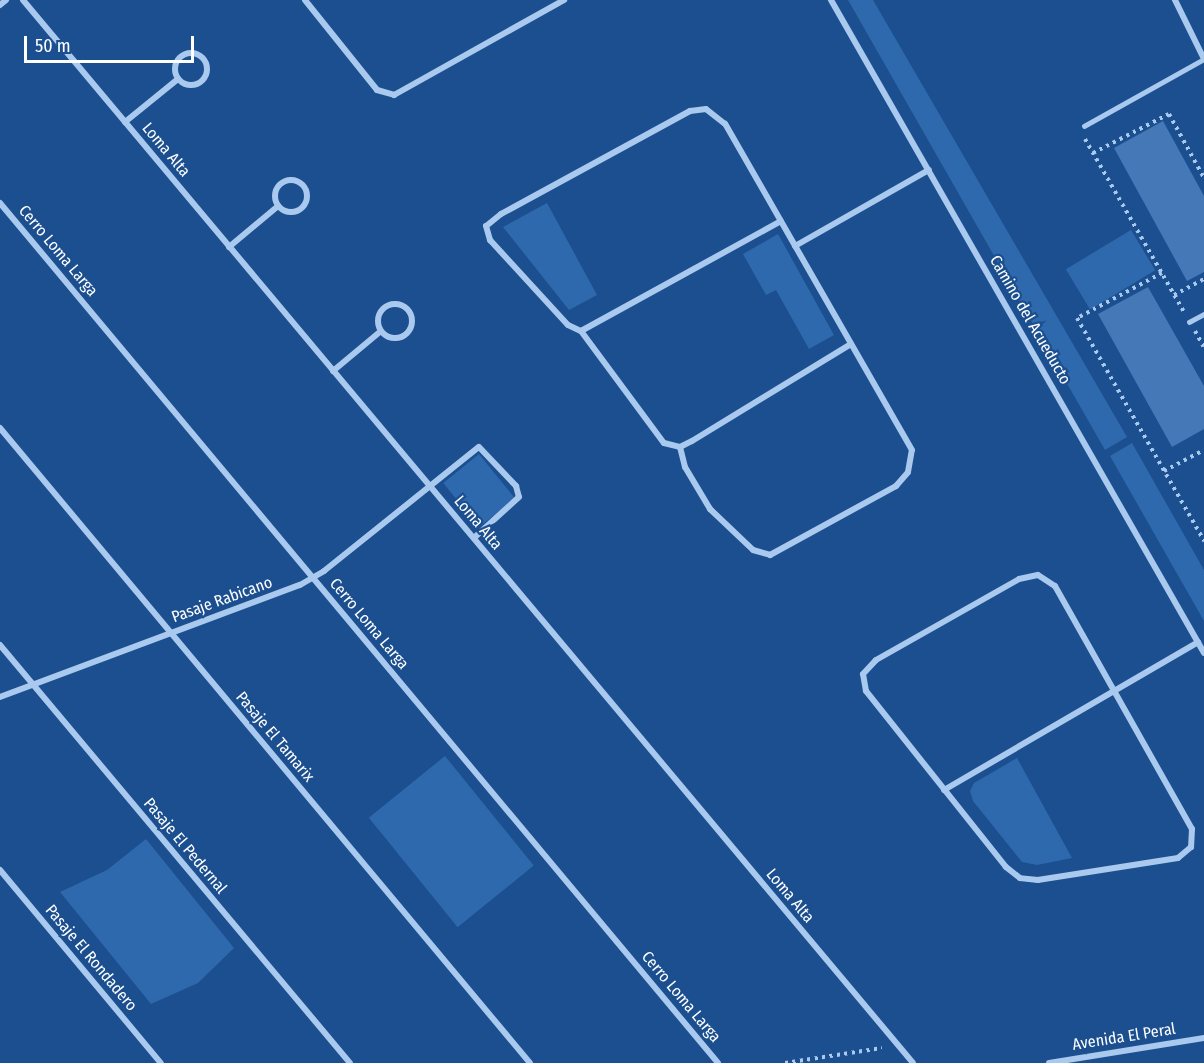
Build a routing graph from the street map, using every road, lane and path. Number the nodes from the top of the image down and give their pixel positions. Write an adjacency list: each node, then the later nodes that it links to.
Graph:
1 (6, 0): 7 (street)
2 (23, 0): 10 (street, Loma Alta)
3 (305, 0): 4 (street)
4 (564, 0)
5 (831, 0): 13 (street, Camino del Acueducto)
6 (1175, 0): 8 (street)
7 (0, 5)
8 (1204, 59): 11 (lane)
9 (178, 79): 9 (street); 10 (street)
10 (125, 122): 19 (street, Loma Alta)
11 (1084, 126): 12 (path)
12 (1093, 153): 14 (path); 20 (path)
13 (928, 170): 18 (street); 39 (street, Camino del Acueducto)
14 (1204, 178)
15 (0, 203): 37 (street, Cerro Loma Larga)
16 (278, 206): 16 (street); 19 (street)
17 (781, 221): 18 (street); 26 (street); 26 (street)
18 (795, 246): 27 (street)
19 (229, 247): 29 (street, Loma Alta)
20 (1162, 273): 22 (path); 33 (path)
21 (1204, 279): 22 (path)
22 (1174, 295): 24 (path)
23 (1204, 314): 24 (lane)
24 (1190, 322): 28 (path)
25 (381, 331): 25 (street); 29 (street)
26 (580, 331): 31 (street)
27 (851, 344): 31 (street); 31 (street)
28 (1204, 347)
29 (333, 371): 34 (street, Loma Alta)
30 (0, 428): 38 (street, Pasaje El Tamarix)
31 (680, 447)
32 (1204, 450): 33 (path)
33 (1164, 471): 36 (path)
34 (429, 485): 35 (street, Loma Alta); 35 (street, Pasaje Rabicano); 37 (street, Pasaje Rabicano)
35 (474, 538): 48 (street, Loma Alta)
36 (1204, 541)
37 (313, 578): 38 (street, Pasaje Rabicano); 52 (street, Cerro Loma Larga)
38 (171, 633): 42 (street, Pasaje Rabicano); 51 (street, Pasaje El Tamarix)
39 (1198, 642): 41 (street, Camino del Acueducto); 43 (street)
40 (0, 645): 42 (street, Pasaje El Pedernal)
41 (1204, 653)
42 (33, 685): 44 (street, Pasaje Rabicano); 50 (street, Pasaje El Pedernal)
43 (1113, 692): 45 (street); 45 (street); 45 (street)
44 (0, 698)
45 (945, 790)
46 (0, 870): 49 (street, Pasaje El Rondadero)
47 (1204, 1038): 55 (street, Avenida El Peral)
48 (898, 1045): 53 (path); 54 (street, Loma Alta)
49 (161, 1063)
50 (350, 1063)
51 (530, 1063)
52 (718, 1063)
53 (785, 1063)
54 (913, 1063)
55 (1049, 1063)

